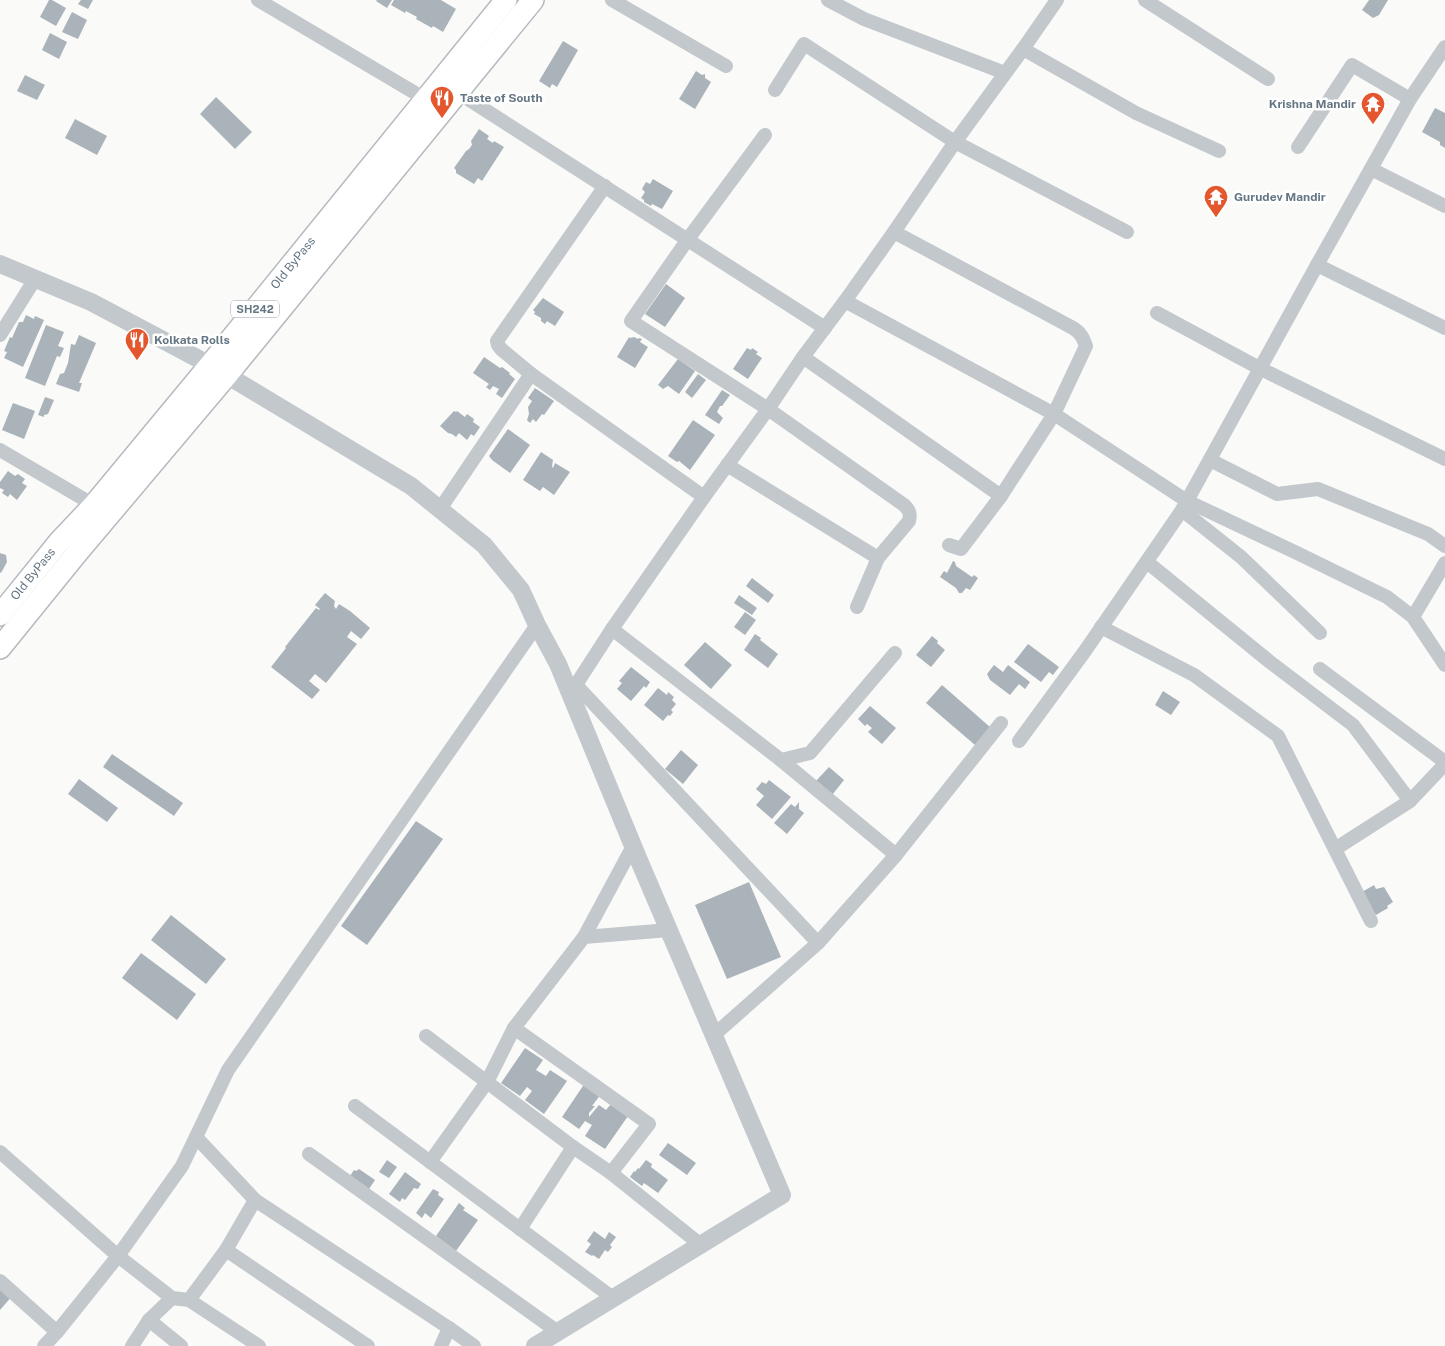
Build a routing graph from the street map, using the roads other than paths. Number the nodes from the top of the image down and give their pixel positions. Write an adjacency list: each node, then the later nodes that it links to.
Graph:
1 (258, 0): 16 (street)
2 (506, 0): 13 (main road, Old ByPass / SH242)
3 (532, 0): 13 (main road)
4 (612, 0): 10 (street)
5 (828, 0): 11 (street)
6 (1057, 0): 9 (street)
7 (1145, 0): 12 (street)
8 (1445, 47): 15 (street)
9 (1023, 50): 11 (street); 20 (street)
10 (726, 66)
11 (1005, 74): 18 (street)
12 (1268, 79)
13 (449, 86): 16 (main road, Old ByPass / SH242); 22 (street)
14 (775, 90): 18 (street)
15 (1410, 99): 19 (street); 21 (street)
16 (434, 104): 37 (main road, Old ByPass / SH242)
17 (765, 135): 26 (street)
18 (955, 142): 24 (street); 25 (street)
19 (1298, 147)
20 (1218, 151)
21 (1371, 169): 23 (street); 28 (street)
22 (605, 186): 26 (street); 38 (street)
23 (1445, 206)
24 (894, 232): 30 (street); 40 (street)
25 (1128, 232)
26 (688, 239): 32 (street); 39 (street)
27 (0, 264): 29 (street)
28 (1317, 265): 33 (street); 36 (street)
29 (36, 279): 34 (street); 37 (street)
30 (845, 301): 32 (street); 40 (street)
31 (1157, 313): 36 (street)
32 (825, 328): 35 (street)
33 (1445, 328)
34 (0, 334)
35 (803, 357): 39 (street); 45 (street)
36 (1261, 368): 42 (street); 43 (street)
37 (219, 370): 47 (main road, Old ByPass / SH242); 49 (street); 52 (main road)
38 (531, 374): 46 (street); 49 (street)
39 (768, 409): 44 (street); 53 (street)
40 (1054, 414): 45 (street); 48 (street)
41 (0, 450): 47 (street)
42 (1445, 459)
43 (1210, 460): 48 (street); 51 (street)
44 (727, 465): 46 (street); 53 (street)
45 (1001, 496): 50 (street)
46 (704, 497): 61 (street)
47 (94, 505): 52 (main road, Old ByPass / SH242)
48 (1184, 506): 54 (street); 58 (street); 62 (street)
49 (440, 509): 59 (street)
50 (949, 545)
51 (1445, 546)
52 (68, 547): 57 (main road, Old ByPass / SH242); 63 (main road)
53 (878, 558): 56 (street)
54 (1147, 562): 60 (street); 72 (street)
55 (1445, 563): 58 (street)
56 (857, 607)
57 (0, 615)
58 (1413, 618): 65 (street)
59 (537, 626): 67 (street); 85 (street)
60 (1101, 627): 69 (street); 74 (street)
61 (612, 629): 67 (street); 70 (street)
62 (1320, 633)
63 (0, 648)
64 (895, 653): 70 (street)
65 (1445, 665)
66 (1320, 669): 71 (street)
67 (573, 689): 73 (street); 79 (street)
68 (1001, 723): 75 (street)
69 (1019, 741)
70 (781, 760): 75 (street)
71 (1445, 763): 72 (street)
72 (1410, 801): 74 (street)
73 (633, 846): 77 (street); 78 (street)
74 (1335, 849): 76 (street)
75 (896, 855): 79 (street)
76 (1371, 921)
77 (669, 930): 78 (street); 81 (street)
78 (584, 937): 80 (street)
79 (818, 942): 81 (street)
80 (514, 1028): 83 (street); 90 (street)
81 (714, 1035): 93 (street)
82 (426, 1036): 83 (street)
83 (487, 1082): 86 (street); 89 (street)
84 (354, 1106): 89 (street)
85 (196, 1137): 91 (street); 95 (street)
86 (573, 1147): 90 (street); 92 (street)
87 (0, 1152): 95 (street)
88 (309, 1154): 103 (street)
89 (430, 1162): 92 (street)
90 (611, 1174): 93 (street)
91 (255, 1200): 94 (street); 101 (street)
92 (520, 1229): 98 (street)
93 (701, 1245): 98 (street)
94 (226, 1250): 99 (street); 109 (street)
95 (118, 1256): 97 (street); 102 (street)
96 (0, 1281): 102 (street)
97 (172, 1298): 99 (street); 100 (street)
98 (613, 1298): 103 (street)
99 (189, 1300): 108 (street)
100 (149, 1320): 106 (street); 107 (street)
101 (449, 1328): 104 (street); 110 (street)
102 (57, 1332): 105 (street)
103 (558, 1332): 111 (street)
104 (470, 1345)
105 (44, 1346)
106 (132, 1346)
107 (181, 1346)
108 (259, 1346)
109 (368, 1346)
110 (441, 1346)
111 (535, 1346)

